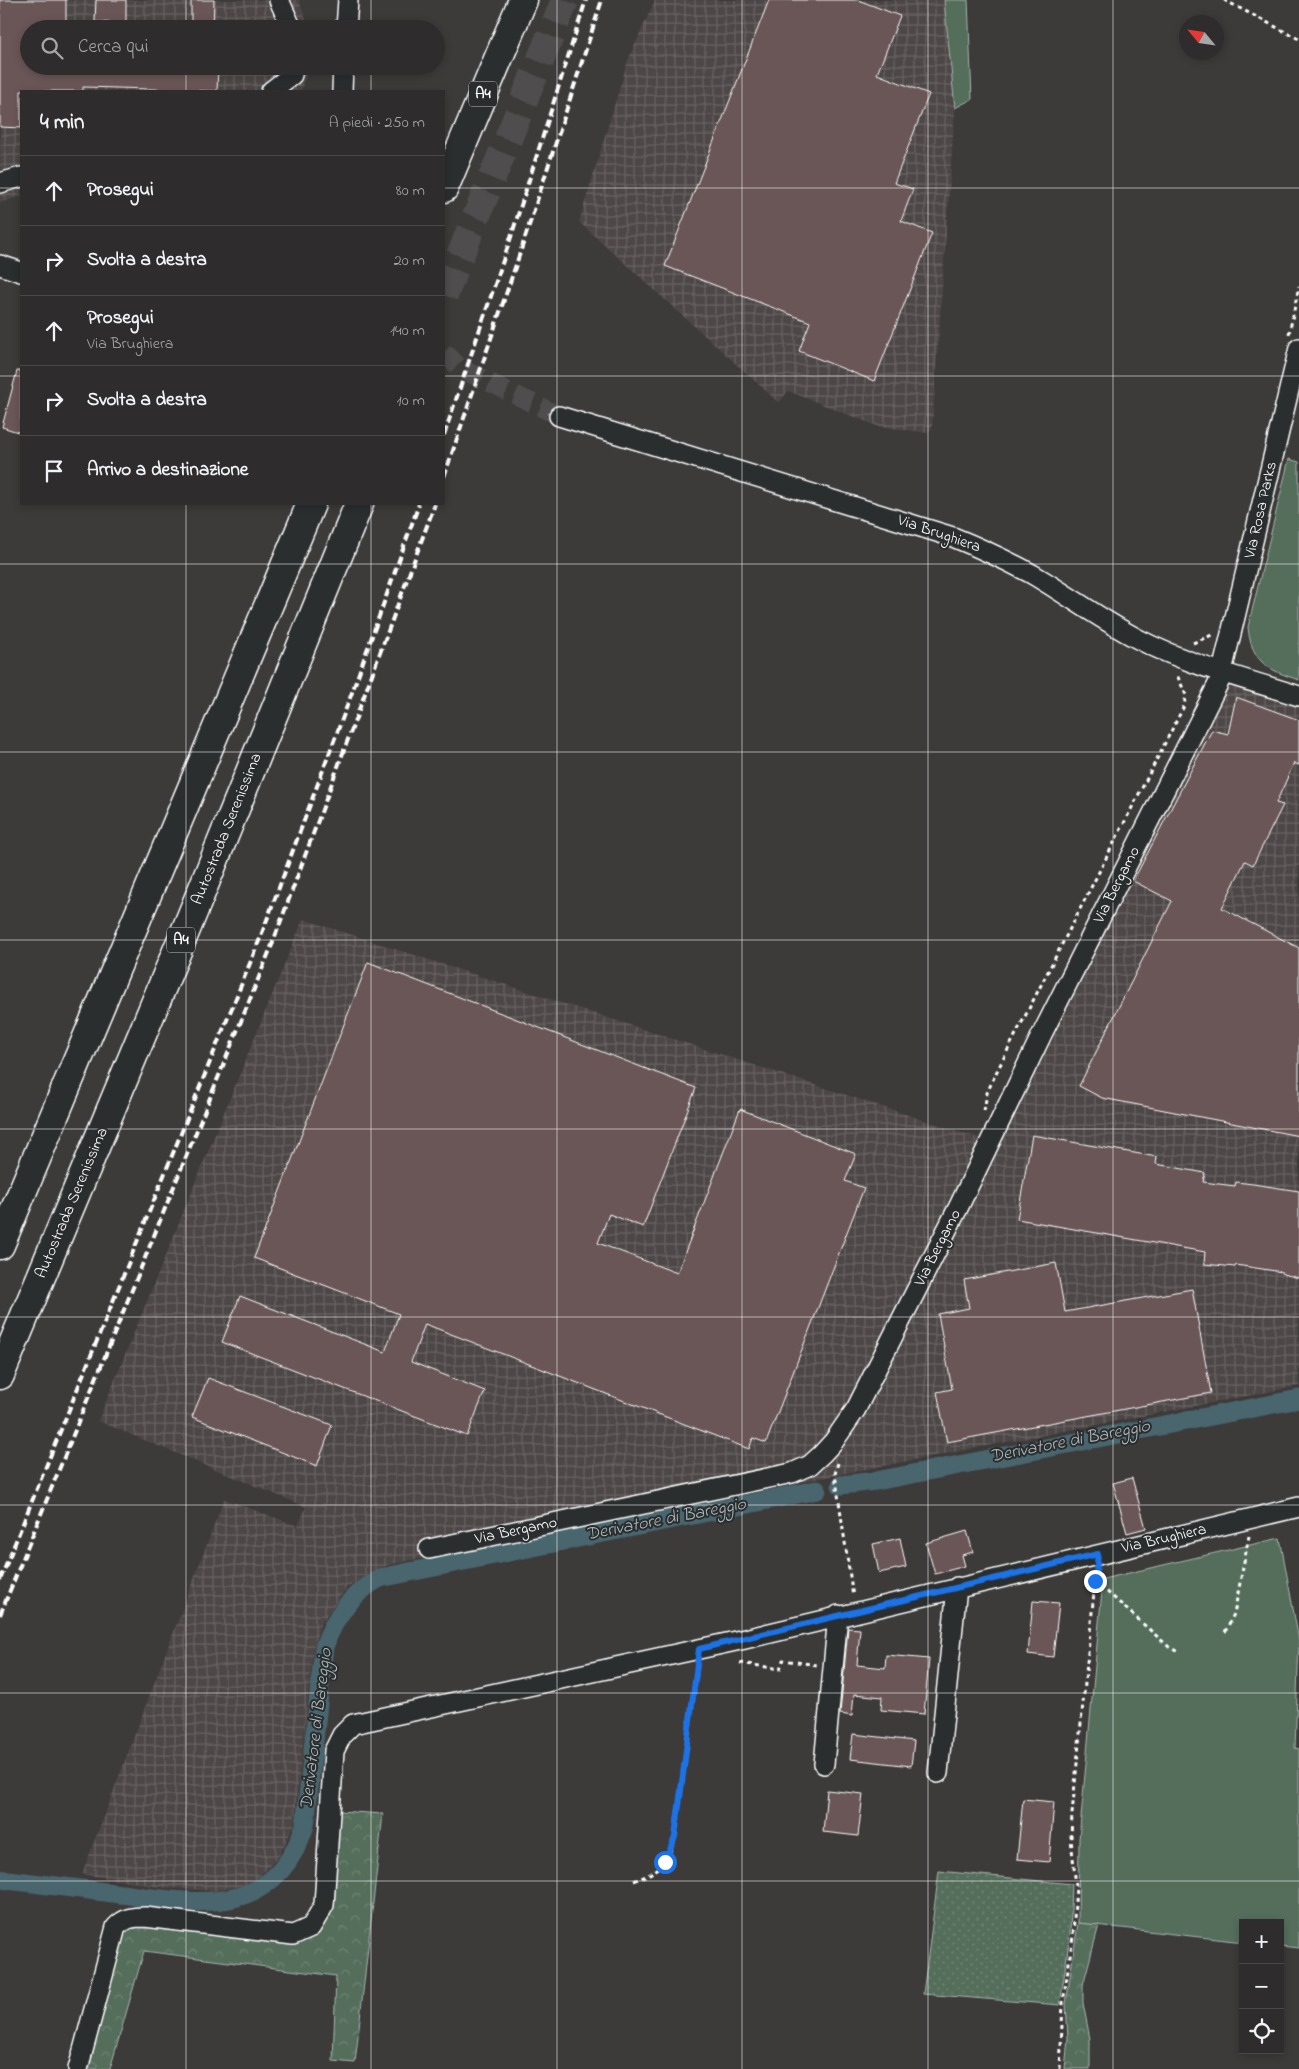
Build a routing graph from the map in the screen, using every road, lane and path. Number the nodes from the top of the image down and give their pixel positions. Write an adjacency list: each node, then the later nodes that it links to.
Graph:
1 (279, 0): 5 (street)
2 (348, 0): 6 (street)
3 (522, 0): 14 (highway, A4)
4 (1224, 0): 7 (path)
5 (288, 20)
6 (347, 20)
7 (1299, 39)
8 (292, 75): 10 (street)
9 (343, 75): 11 (street)
10 (272, 90)
11 (342, 90)
12 (20, 177): 13 (street)
13 (0, 183)
14 (445, 186)
15 (0, 265): 16 (street)
16 (20, 272)
17 (1299, 348): 21 (street, Via Rosa Parks)
18 (559, 416): 21 (street, Via Brughiera)
19 (311, 505): 23 (highway)
20 (359, 505): 24 (highway, Autostrada Serenissima / A4)
21 (1224, 672): 22 (street, Via Brughiera); 27 (street, Via Bergamo)
22 (1299, 696)
23 (0, 1246)
24 (0, 1375)
25 (1299, 1507): 26 (street, Via Brughiera)
26 (1252, 1518): 28 (street, Via Brughiera); 32 (path)
27 (429, 1549)
28 (1098, 1554): 29 (path); 30 (street, Via Brughiera)
29 (1095, 1581): 34 (path); 41 (path)
30 (957, 1587): 31 (street, Via Brughiera); 38 (street)
31 (838, 1615): 33 (street, Via Brughiera); 37 (street)
32 (1225, 1632)
33 (699, 1649): 39 (path); 40 (street, Via Brughiera)
34 (1180, 1653)
35 (740, 1663): 36 (path)
36 (822, 1664)
37 (824, 1764)
38 (938, 1773)
39 (634, 1881)
40 (78, 2069)
41 (1060, 2069)

